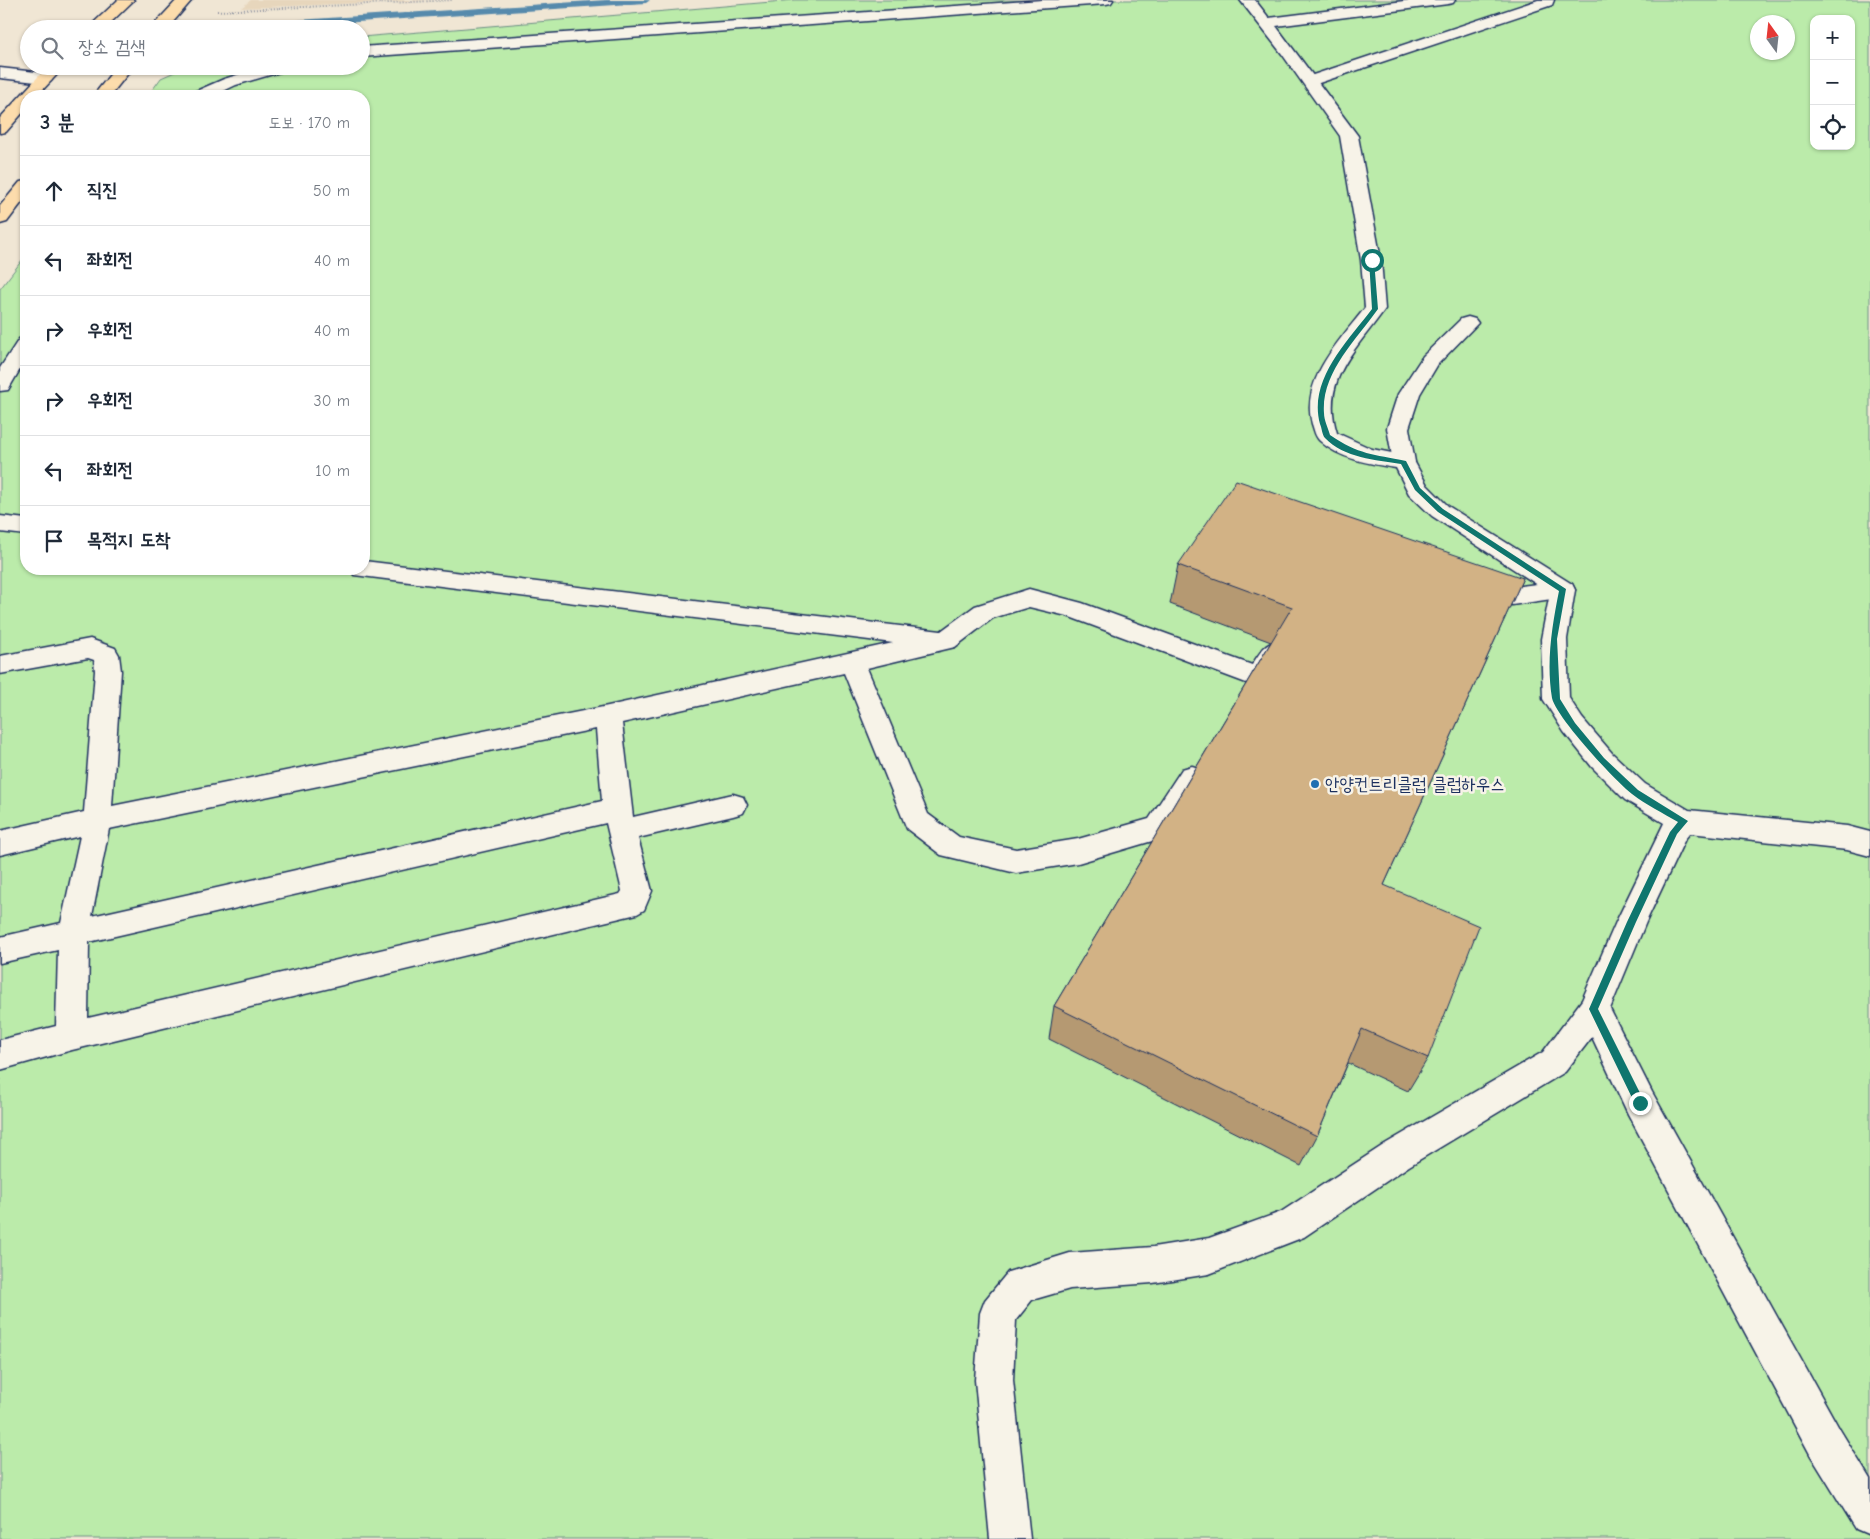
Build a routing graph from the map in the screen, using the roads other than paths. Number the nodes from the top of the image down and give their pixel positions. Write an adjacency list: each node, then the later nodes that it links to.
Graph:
1 (127, 0): 7 (main road)
2 (185, 0): 8 (main road)
3 (1106, 0): 10 (street)
4 (1247, 0): 9 (street)
5 (1448, 0): 9 (street)
6 (1547, 0): 16 (street)
7 (105, 20)
8 (165, 20)
9 (1266, 23): 16 (street)
10 (370, 51)
11 (0, 73): 15 (street)
12 (47, 75): 15 (main road)
13 (118, 75): 18 (main road)
14 (254, 75): 19 (street)
15 (44, 78): 17 (main road)
16 (1310, 81): 27 (street)
17 (33, 90)
18 (106, 90)
19 (213, 90)
20 (20, 105): 21 (main road)
21 (0, 128)
22 (20, 193): 23 (main road)
23 (0, 218)
24 (1468, 323): 27 (street)
25 (20, 353): 26 (street)
26 (0, 385)
27 (1404, 462): 32 (street)
28 (0, 524): 29 (street)
29 (20, 526)
30 (370, 570): 33 (street)
31 (1455, 580): 32 (street)
32 (1563, 590): 44 (street)
33 (946, 641): 35 (street); 37 (street)
34 (1279, 646): 37 (street)
35 (852, 662): 39 (street); 40 (street)
36 (0, 665): 42 (street)
37 (1257, 677): 38 (street)
38 (1242, 700)
39 (608, 716): 42 (street); 43 (street)
40 (1206, 756)
41 (733, 805): 43 (street)
42 (97, 820): 45 (street); 47 (street)
43 (619, 820): 47 (street); 50 (street)
44 (1684, 821): 46 (street); 49 (street)
45 (0, 843)
46 (1870, 844)
47 (74, 933): 48 (street); 50 (street)
48 (0, 950)
49 (1594, 1009): 52 (street); 53 (street)
50 (72, 1036): 51 (street)
51 (0, 1055)
52 (1870, 1515)
53 (1010, 1539)

